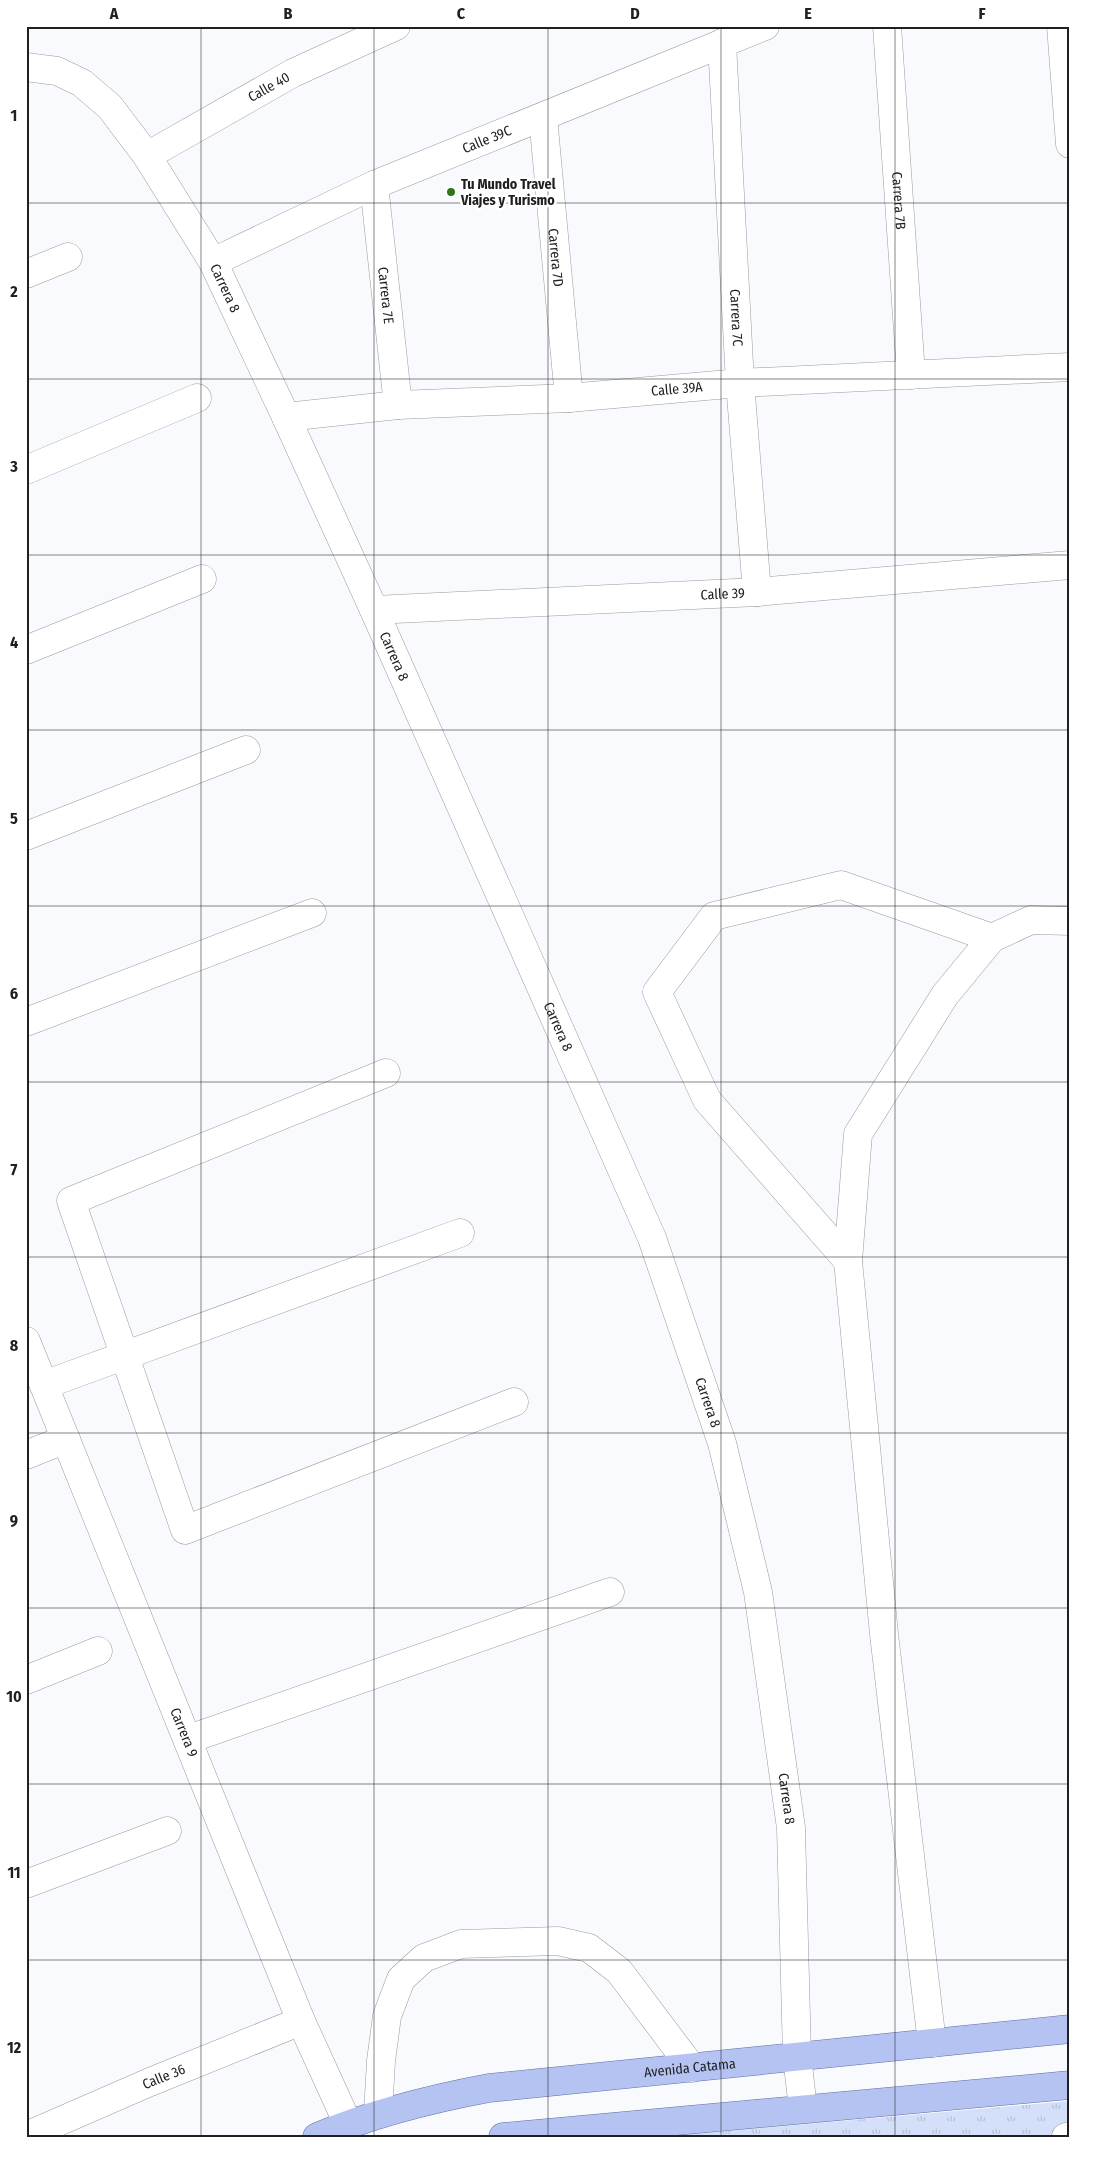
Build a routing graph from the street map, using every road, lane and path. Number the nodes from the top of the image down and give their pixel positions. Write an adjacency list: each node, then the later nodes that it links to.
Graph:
1 (396, 26): 9 (street, Calle 40)
2 (765, 26): 5 (street, Calle 39C)
3 (887, 26): 15 (street, Carrera 7B)
4 (1061, 26): 8 (street)
5 (722, 43): 7 (street, Calle 39C); 16 (street, Carrera 7C)
6 (26, 66): 9 (street, Carrera 8)
7 (543, 117): 10 (street, Calle 39C); 18 (street, Carrera 7D)
8 (1070, 144)
9 (147, 156): 12 (street, Carrera 8)
10 (374, 185): 12 (street, Calle 39C); 19 (street, Carrera 7E)
11 (68, 257): 13 (street)
12 (213, 262): 20 (street, Carrera 8)
13 (26, 274)
14 (1070, 366): 15 (street, Calle 39A)
15 (911, 376): 16 (street, Calle 39A)
16 (740, 383): 18 (street, Calle 39A); 24 (street, Carrera 7C)
17 (196, 398): 21 (street)
18 (569, 398): 19 (street, Calle 39A)
19 (398, 406): 20 (street, Calle 39A)
20 (286, 417): 25 (street, Carrera 8)
21 (26, 470)
22 (1070, 565): 24 (street, Calle 39)
23 (202, 579): 26 (street)
24 (757, 592): 25 (street, Calle 39)
25 (374, 610): 51 (street, Carrera 8)
26 (26, 650)
27 (246, 750): 28 (street)
28 (26, 836)
29 (312, 912): 32 (street)
30 (1070, 921): 31 (street)
31 (992, 938): 35 (street); 35 (street)
32 (26, 1022)
33 (386, 1073): 37 (street)
34 (460, 1232): 37 (street)
35 (848, 1261): 50 (street)
36 (26, 1341): 38 (street, Carrera 9)
37 (124, 1356): 38 (street); 39 (street)
38 (44, 1385): 40 (street, Carrera 9)
39 (514, 1402)
40 (66, 1439): 41 (street); 45 (street, Carrera 9)
41 (26, 1454)
42 (610, 1592): 45 (street)
43 (98, 1650): 44 (street)
44 (26, 1680)
45 (189, 1739): 48 (street, Carrera 9)
46 (167, 1831): 47 (street)
47 (26, 1884)
48 (301, 2021): 56 (street, Carrera 9); 57 (street, Calle 36)
49 (1070, 2029): 50 (main road, Avenida Catama)
50 (932, 2043): 51 (main road, Avenida Catama)
51 (797, 2056): 52 (main road, Avenida Catama); 54 (street, Carrera 8)
52 (692, 2068): 55 (main road, Avenida Catama); 55 (street)
53 (1070, 2085): 54 (main road)
54 (803, 2109): 59 (main road)
55 (378, 2113): 56 (main road, Avenida Catama)
56 (348, 2124): 58 (main road, Avenida Catama)
57 (26, 2136)
58 (317, 2137)
59 (503, 2137)

